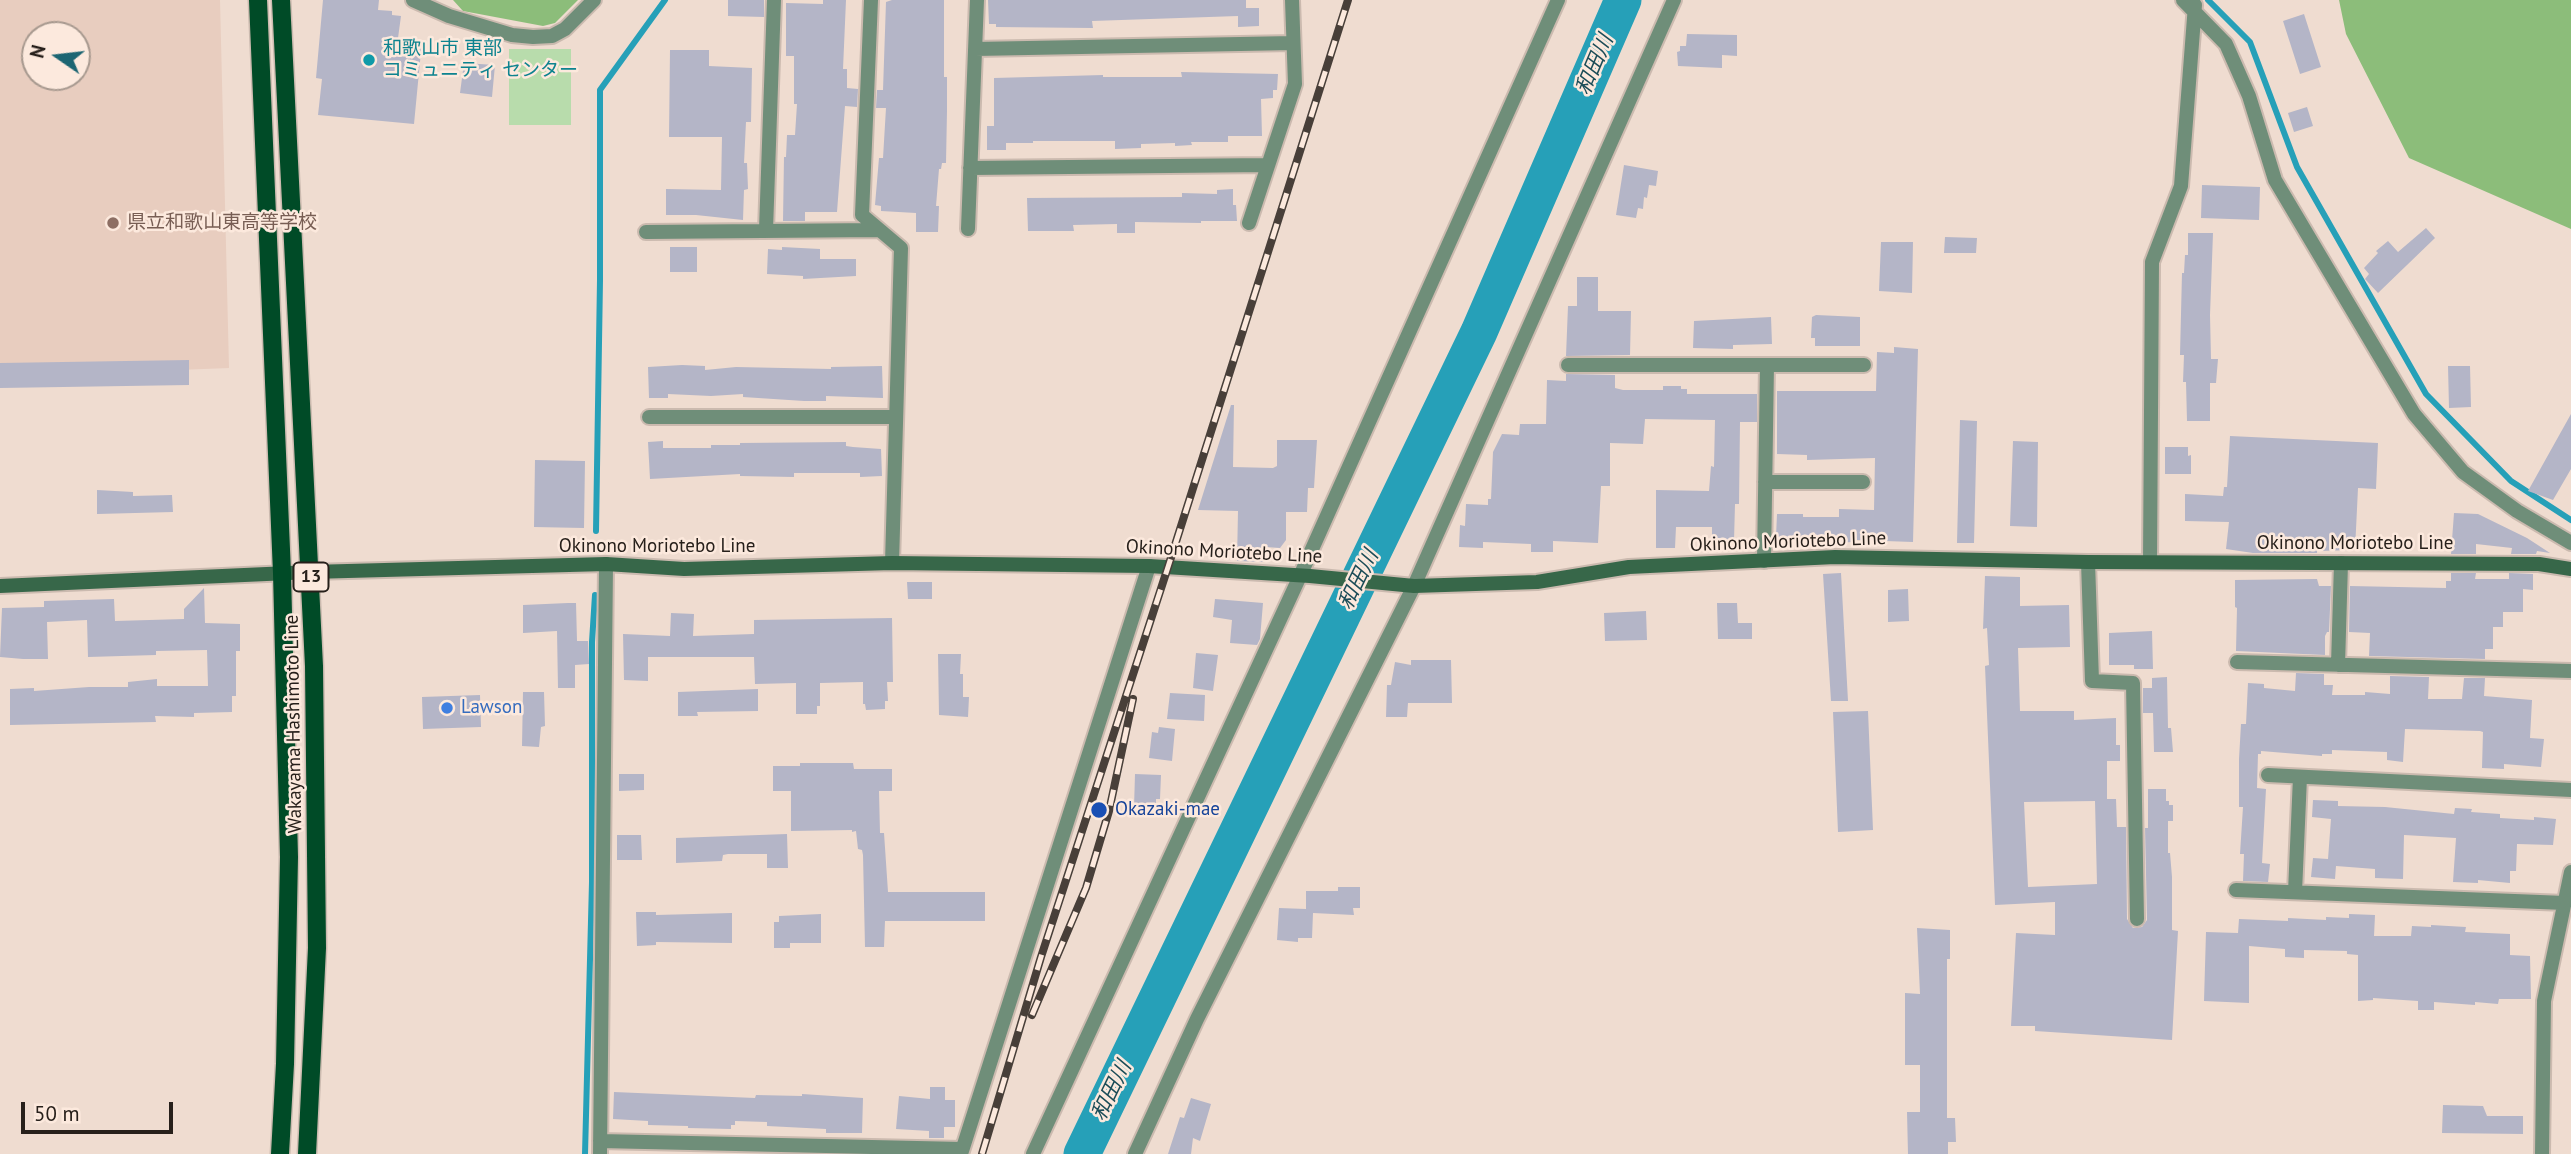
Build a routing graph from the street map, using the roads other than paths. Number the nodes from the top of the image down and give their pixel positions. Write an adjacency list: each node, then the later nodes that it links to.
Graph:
1 (258, 0): 38 (main road, Wakayama Hashimoto Line / 13)
2 (281, 0): 37 (main road, Wakayama Hashimoto Line / 13)
3 (413, 0): 4 (street)
4 (594, 0)
5 (774, 0): 18 (street)
6 (871, 0): 19 (street)
7 (977, 0): 13 (street)
8 (1292, 0): 12 (street)
9 (1558, 0): 39 (street)
10 (1674, 0): 40 (street)
11 (2191, 3): 28 (street); 31 (street)
12 (1293, 43): 13 (street); 14 (street)
13 (975, 49): 15 (street)
14 (1268, 165): 15 (street); 16 (street)
15 (970, 168): 17 (street)
16 (1249, 223)
17 (968, 229)
18 (766, 230): 19 (street); 20 (street)
19 (878, 230): 25 (street)
20 (646, 232)
21 (1568, 365): 22 (street)
22 (1767, 365): 23 (street); 26 (street)
23 (1864, 365)
24 (649, 417): 25 (street)
25 (896, 417): 32 (street)
26 (1765, 482): 27 (street); 29 (street)
27 (1863, 482)
28 (2571, 543)
29 (1765, 561): 30 (main road, Okinono Moriotebo Line); 40 (main road, Okinono Moriotebo Line)
30 (2088, 562): 31 (main road, Okinono Moriotebo Line); 52 (street)
31 (2150, 562): 33 (main road, Okinono Moriotebo Line)
32 (892, 563): 34 (main road, Okinono Moriotebo Line); 35 (main road, Okinono Moriotebo Line)
33 (2341, 563): 36 (main road, Okinono Moriotebo Line); 43 (street)
34 (606, 564): 37 (main road, Okinono Moriotebo Line); 53 (street)
35 (1149, 566): 39 (main road, Okinono Moriotebo Line); 54 (street)
36 (2571, 569)
37 (311, 572): 38 (main road, Okinono Moriotebo Line); 56 (main road, Wakayama Hashimoto Line / 13)
38 (282, 573): 41 (main road, Okinono Moriotebo Line); 55 (main road, Wakayama Hashimoto Line / 13)
39 (1305, 576): 40 (main road, Okinono Moriotebo Line); 57 (street)
40 (1408, 585): 58 (street)
41 (0, 586)
42 (2237, 662): 43 (street)
43 (2339, 665): 44 (street)
44 (2571, 671)
45 (2268, 775): 46 (street)
46 (2300, 777): 47 (street); 50 (street)
47 (2571, 790)
48 (2571, 872): 51 (street)
49 (2236, 890): 50 (street)
50 (2295, 892): 51 (street)
51 (2565, 903): 59 (street)
52 (2137, 919)
53 (600, 1148): 54 (street)
54 (961, 1151)
55 (281, 1154)
56 (307, 1154)
57 (1033, 1154)
58 (1135, 1154)
59 (2542, 1154)

